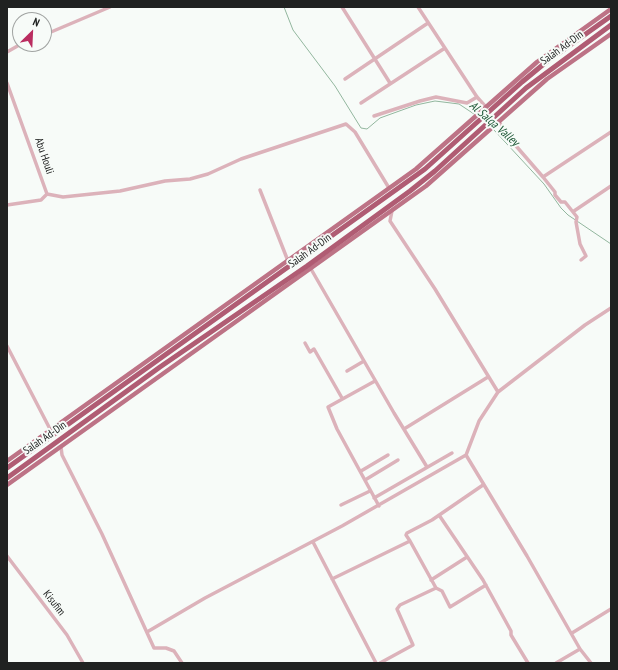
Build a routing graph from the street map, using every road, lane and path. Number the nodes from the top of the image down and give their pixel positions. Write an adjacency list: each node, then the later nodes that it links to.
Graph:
1 (110, 7): 8 (street)
2 (342, 7): 11 (street)
3 (418, 7): 6 (street)
4 (611, 9): 19 (main road)
5 (611, 16): 13 (highway, Salah Ad-Din)
6 (428, 23): 10 (street); 11 (street)
7 (611, 25): 16 (highway, Salah Ad-Din)
8 (52, 32)
9 (611, 34): 22 (main road)
10 (445, 48): 15 (street); 17 (street)
11 (375, 59): 12 (street); 15 (street)
12 (345, 79)
13 (522, 82): 16 (highway); 19 (highway, Salah Ad-Din)
14 (7, 83): 28 (street, Abu Houli)
15 (390, 83): 18 (street)
16 (526, 88): 39 (highway, Salah Ad-Din)
17 (477, 97): 19 (street); 20 (street)
18 (361, 103)
19 (486, 108): 21 (highway, Salah Ad-Din)
20 (374, 116)
21 (474, 121): 26 (main road); 38 (highway, Salah Ad-Din)
22 (499, 122): 24 (street); 30 (main road)
23 (611, 132): 24 (street)
24 (543, 177): 31 (street)
25 (611, 186): 31 (street)
26 (389, 188): 28 (street); 35 (main road)
27 (260, 190): 35 (street)
28 (48, 194): 29 (street)
29 (7, 205)
30 (392, 211): 32 (street); 33 (main road)
31 (574, 212): 34 (street)
32 (390, 220): 33 (street); 45 (street)
33 (378, 221): 36 (main road)
34 (581, 260)
35 (288, 261): 50 (main road)
36 (311, 269): 42 (street); 52 (main road)
37 (611, 308): 48 (street)
38 (202, 330): 39 (highway); 44 (highway, Salah Ad-Din)
39 (202, 338): 46 (highway, Salah Ad-Din)
40 (306, 343): 49 (street)
41 (7, 346): 50 (street)
42 (364, 361): 43 (street); 47 (street)
43 (347, 371)
44 (142, 372): 46 (highway); 61 (highway, Salah Ad-Din)
45 (488, 377): 48 (street); 51 (street)
46 (146, 378): 63 (highway, Salah Ad-Din)
47 (375, 381): 49 (street); 51 (street)
48 (498, 392): 56 (street)
49 (342, 398): 62 (street)
50 (50, 429): 59 (main road)
51 (404, 429): 60 (street)
52 (61, 447): 53 (main road); 57 (street)
53 (52, 453): 57 (street); 65 (main road)
54 (452, 453): 60 (street)
55 (388, 455): 62 (street)
56 (466, 455): 66 (street); 70 (street)
57 (63, 457): 81 (street)
58 (398, 460): 64 (street)
59 (7, 461)
60 (427, 467): 68 (street)
61 (7, 468)
62 (360, 471): 64 (street)
63 (7, 478)
64 (365, 480): 67 (street)
65 (7, 485)
66 (483, 485): 71 (street); 82 (street)
67 (370, 491): 68 (street); 69 (street)
68 (374, 498): 70 (street)
69 (341, 505)
70 (379, 506): 73 (street)
71 (439, 515): 72 (street); 75 (street)
72 (410, 541): 76 (street); 77 (street)
73 (313, 542): 76 (street); 81 (street)
74 (7, 556): 84 (street, Kisufim)
75 (467, 557): 77 (street); 78 (street)
76 (332, 578): 86 (street)
77 (431, 580): 79 (street)
78 (486, 585): 79 (street); 88 (street)
79 (436, 588): 87 (street)
80 (611, 609): 82 (street)
81 (147, 632): 85 (street)
82 (572, 633): 83 (street)
83 (580, 649): 89 (street); 90 (street)
84 (83, 663)
85 (182, 663)
86 (376, 663)
87 (380, 663)
88 (528, 663)
89 (556, 663)
90 (591, 663)

